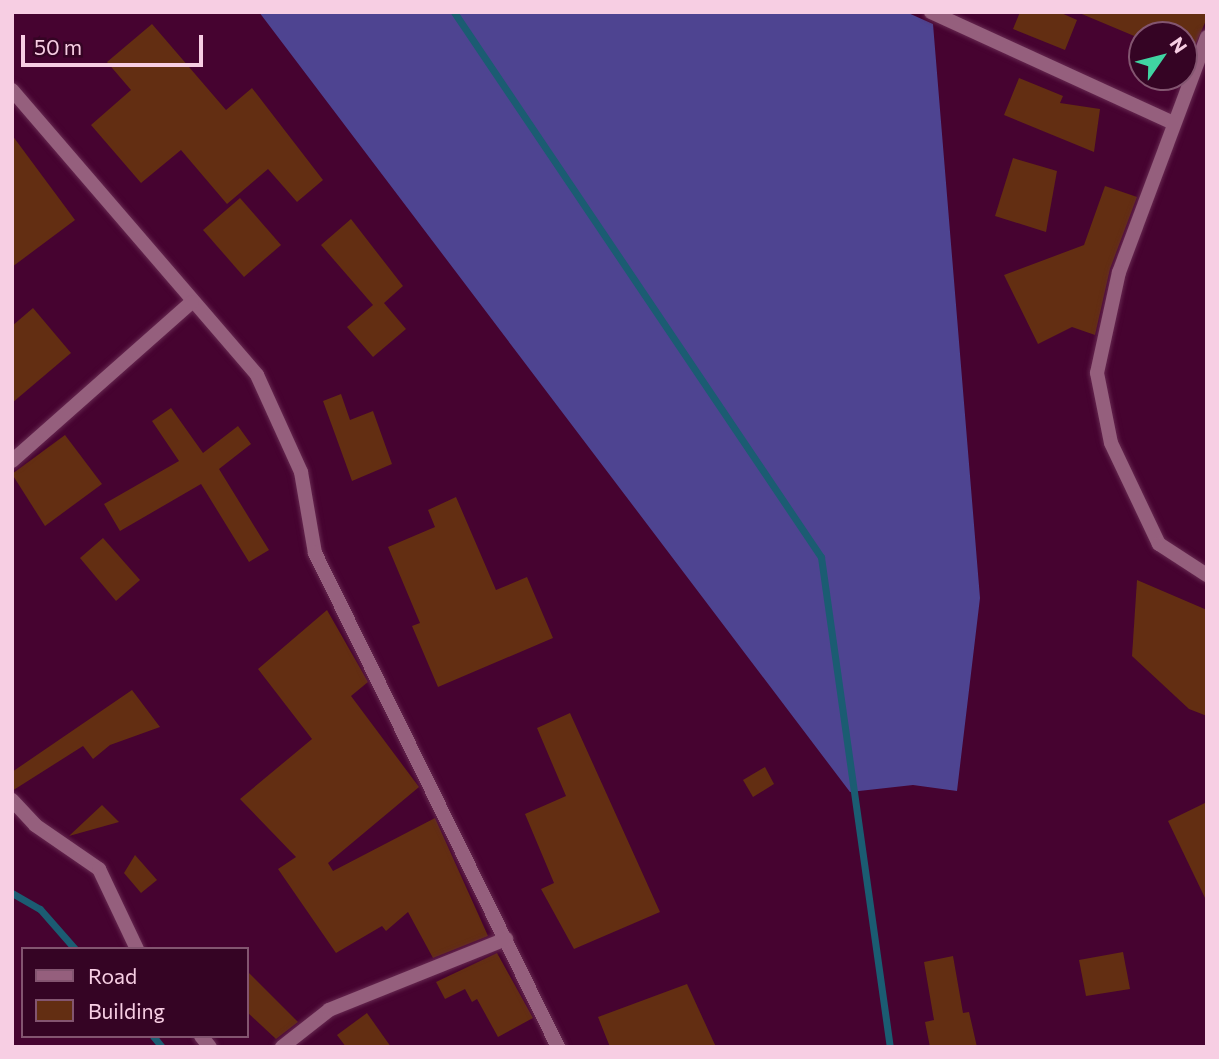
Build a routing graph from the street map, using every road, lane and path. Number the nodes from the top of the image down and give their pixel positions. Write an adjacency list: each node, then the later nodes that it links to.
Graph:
1 (931, 12): 5 (street)
2 (1207, 37): 5 (street)
3 (12, 90): 4 (street)
4 (18, 109): 6 (street)
5 (1174, 123): 8 (street)
6 (192, 302): 7 (street); 10 (street)
7 (12, 461)
8 (1207, 575)
9 (12, 800): 11 (street)
10 (506, 939): 12 (street); 13 (street)
11 (137, 947)
12 (282, 1047)
13 (558, 1047)

